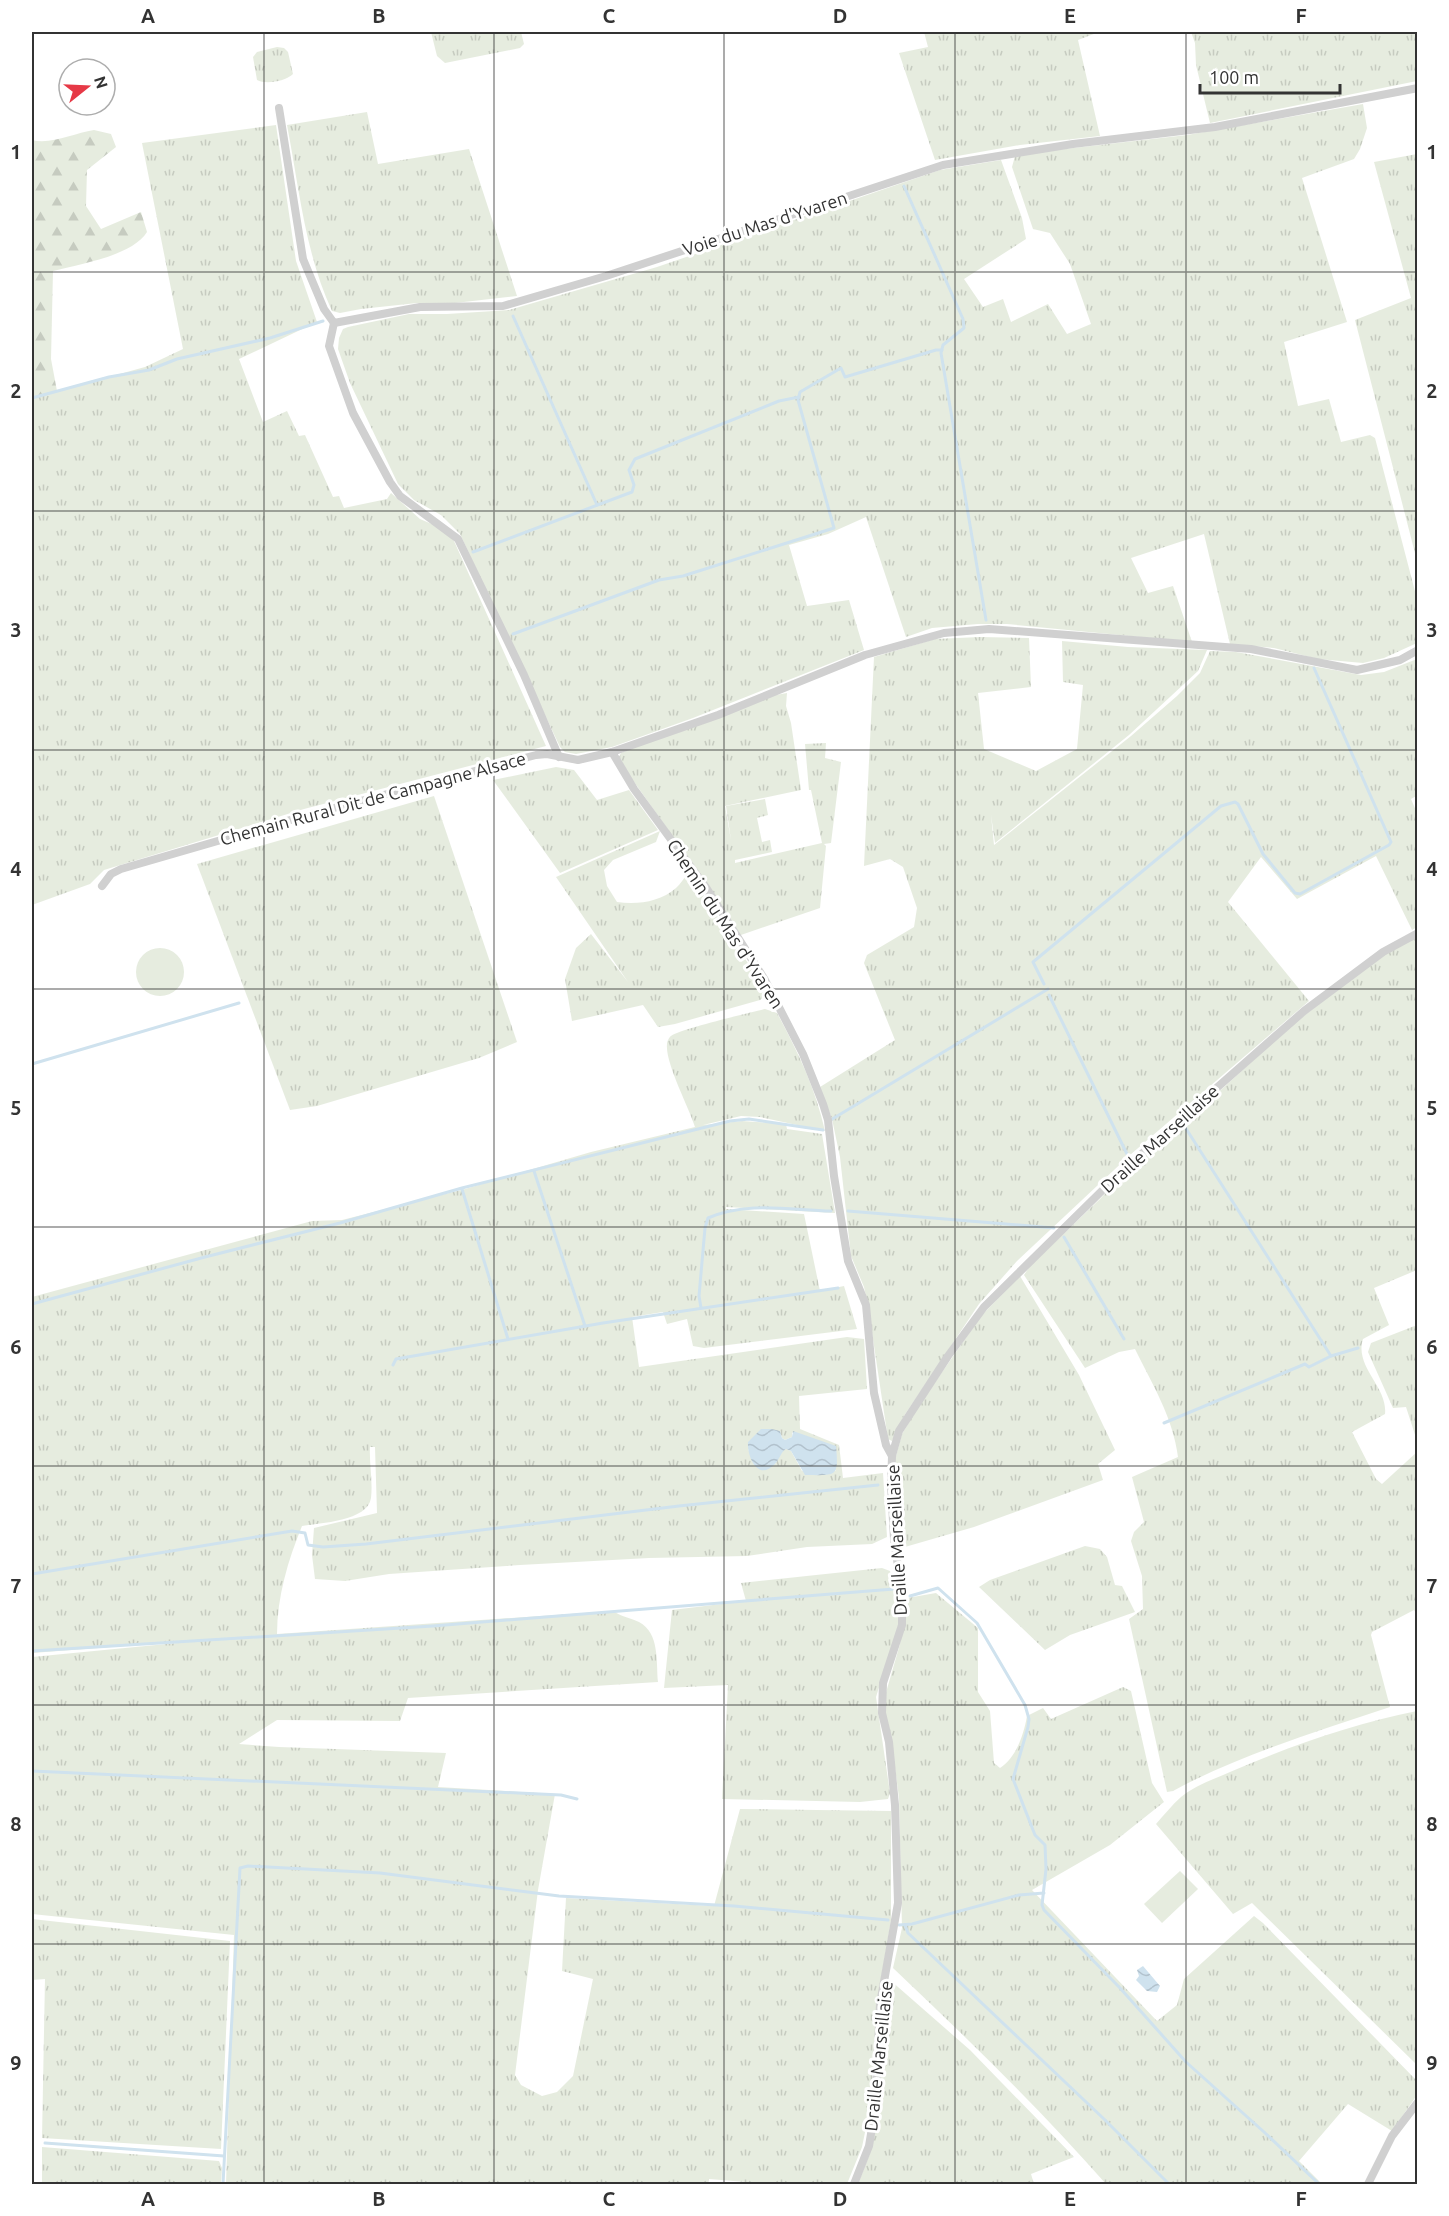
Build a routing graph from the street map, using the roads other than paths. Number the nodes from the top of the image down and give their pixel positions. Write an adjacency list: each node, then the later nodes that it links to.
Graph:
1 (1418, 88): 3 (street, Voie du Mas d'Yvaren)
2 (279, 108): 3 (street)
3 (334, 322): 6 (street)
4 (1418, 650): 5 (street, Chemain Rural Dit de Campagne Alsace)
5 (612, 752): 6 (street, Chemain Rural Dit de Campagne Alsace); 9 (street, Chemin du Mas d'Yvaren)
6 (559, 757): 7 (street, Chemain Rural Dit de Campagne Alsace)
7 (102, 886)
8 (1418, 933): 9 (street, Draille Marseillaise)
9 (892, 1456): 11 (street, Draille Marseillaise)
10 (1418, 2102): 12 (street)
11 (854, 2184)
12 (1368, 2184)

